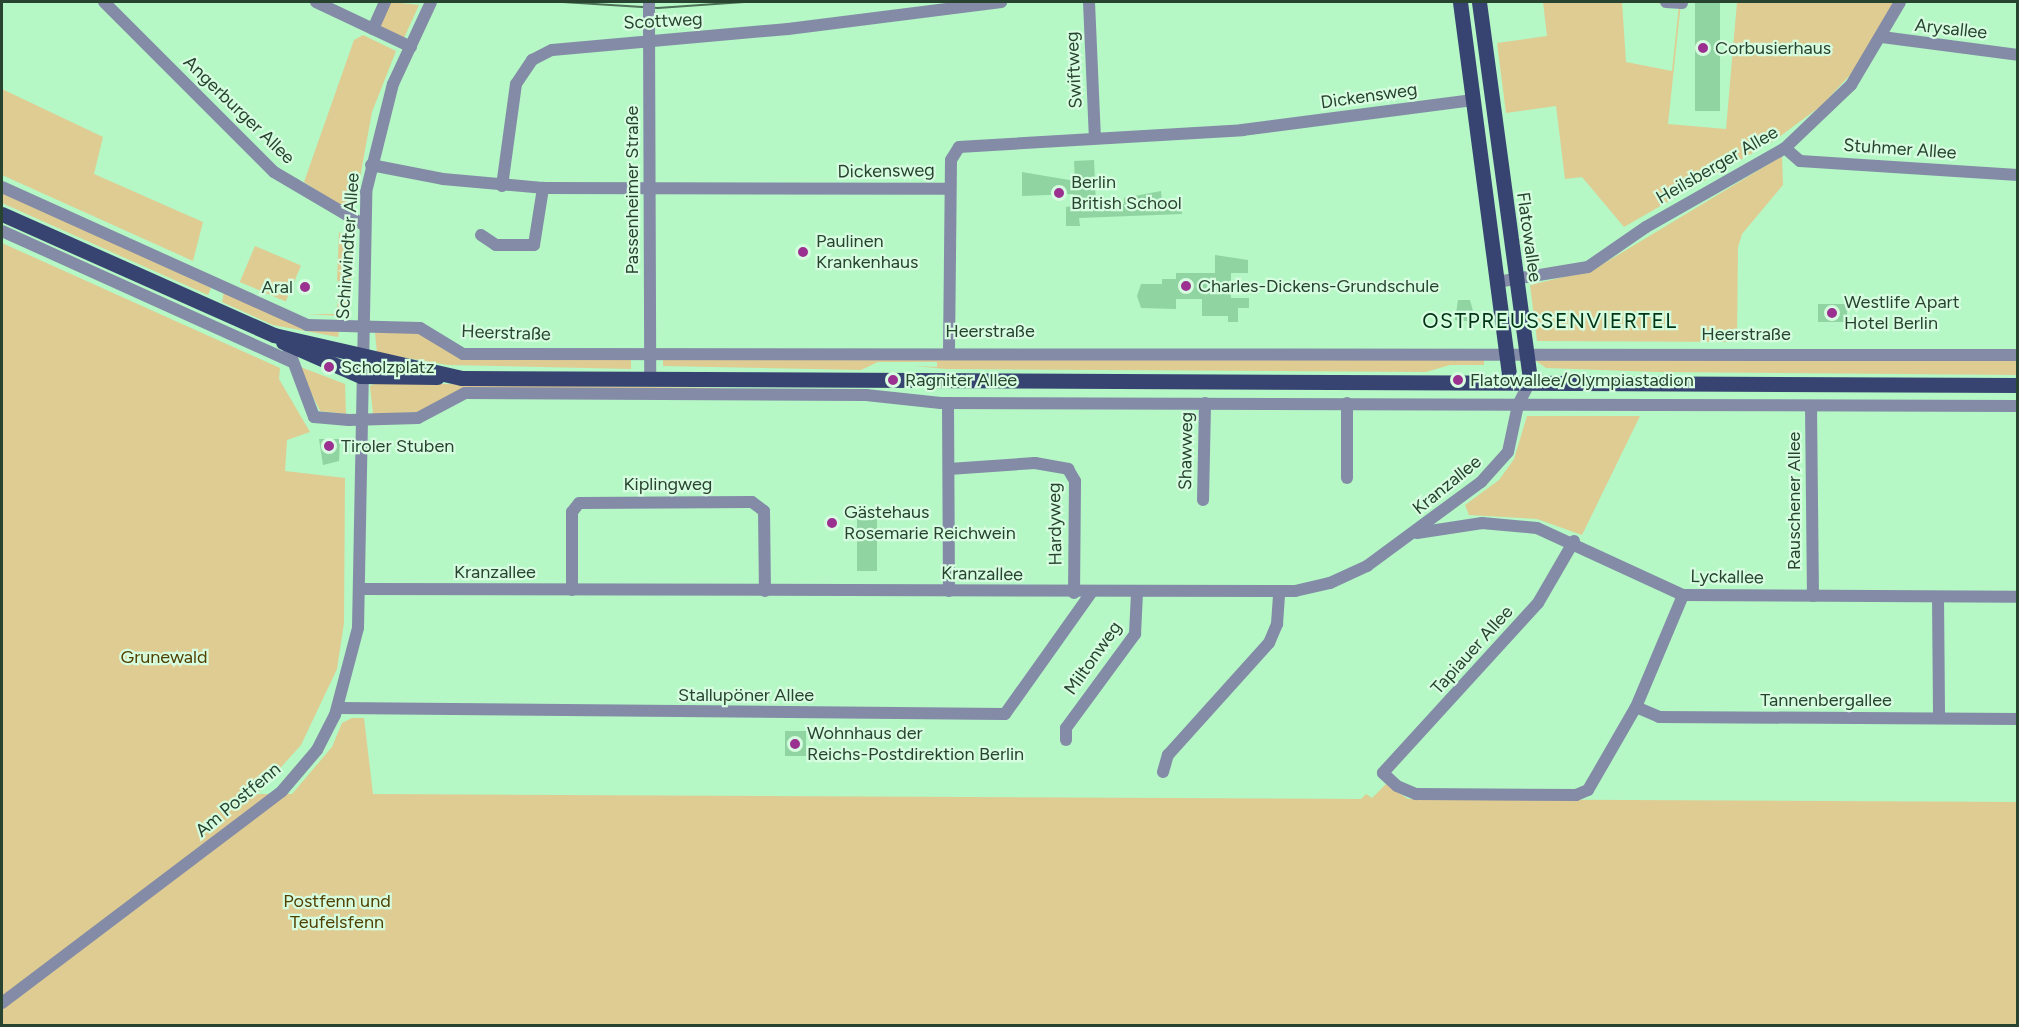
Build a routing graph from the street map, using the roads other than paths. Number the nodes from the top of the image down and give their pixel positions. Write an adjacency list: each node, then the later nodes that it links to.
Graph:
1 (104, 2): 30 (street, Angerburger Allee)
2 (316, 2): 13 (street)
3 (385, 2): 13 (street)
4 (429, 2): 16 (street, Schirwindter Allee)
5 (649, 2): 14 (street, Passenheimer Straße, bridge)
6 (1001, 2): 14 (street, Scottweg)
7 (1089, 2): 20 (street, Swiftweg)
8 (1460, 2): 19 (main road, Flatowallee)
9 (1479, 2): 18 (main road, Flatowallee)
10 (1666, 2): 12 (street)
11 (1900, 2): 15 (street, Heilsberger Allee)
12 (1682, 3)
13 (373, 29): 16 (street)
14 (649, 35): 24 (street, Scottweg); 27 (street, Passenheimer Straße)
15 (1882, 37): 17 (street, Arysallee); 21 (street, Heilsberger Allee)
16 (411, 47): 22 (street, Schirwindter Allee)
17 (2018, 55)
18 (1491, 98): 19 (main road); 33 (main road, Flatowallee)
19 (1473, 100): 20 (street, Dickensweg); 34 (main road, Flatowallee)
20 (1095, 137): 28 (street, Dickensweg)
21 (1785, 148): 23 (street, Stuhmer Allee); 33 (street, Heilsberger Allee)
22 (371, 165): 24 (street, Dickensweg); 30 (street, Schirwindter Allee)
23 (2018, 175)
24 (502, 186): 26 (street, Dickensweg)
25 (2, 187): 35 (street, Heerstraße)
26 (543, 188): 27 (street, Dickensweg); 32 (street)
27 (650, 188): 28 (street, Dickensweg); 41 (street, Passenheimer Straße)
28 (950, 189): 38 (street)
29 (2, 214): 36 (main road)
30 (364, 225): 35 (street, Schirwindter Allee)
31 (2, 231): 44 (street)
32 (481, 235)
33 (1515, 280): 34 (street, Heilsberger Allee); 40 (main road, Flatowallee)
34 (1497, 282): 39 (main road, Flatowallee)
35 (360, 327): 41 (street, Heerstraße); 43 (street, Schirwindter Allee)
36 (273, 335): 37 (main road); 43 (main road)
37 (287, 345): 44 (street); 45 (main road)
38 (949, 351): 39 (street, Heerstraße); 41 (street, Heerstraße)
39 (1506, 352): 40 (street, Heerstraße); 48 (main road, Flatowallee)
40 (1525, 352): 42 (street, Heerstraße); 49 (main road, Flatowallee)
41 (650, 355): 47 (street, Passenheimer Straße)
42 (2018, 355)
43 (361, 358): 45 (street, Am Postfenn); 46 (main road)
44 (290, 362): 57 (street)
45 (361, 376): 46 (main road); 57 (street, Am Postfenn)
46 (441, 376): 47 (main road)
47 (650, 378): 48 (main road)
48 (1510, 381): 49 (main road); 54 (street)
49 (1530, 381): 50 (main road); 54 (street)
50 (2018, 385)
51 (948, 403): 52 (street); 57 (street); 58 (street)
52 (1205, 403): 53 (street); 60 (street, Shawweg)
53 (1347, 403): 54 (street); 59 (street)
54 (1518, 405): 55 (street); 61 (street, Kranzallee)
55 (1811, 406): 56 (street); 74 (street, Rauschener Allee)
56 (2018, 406)
57 (360, 420): 65 (street, Am Postfenn)
58 (949, 470): 68 (street); 70 (street, Hardyweg)
59 (1347, 478)
60 (1203, 500)
61 (1451, 505): 62 (street); 63 (street, Kranzallee)
62 (1462, 525): 63 (street, Lyckallee); 64 (street, Lyckallee)
63 (1417, 533): 69 (street, Kranzallee)
64 (1574, 541): 73 (street, Lyckallee); 77 (street, Tapiauer Allee)
65 (359, 589): 66 (street, Kranzallee); 78 (street, Am Postfenn)
66 (572, 590): 67 (street, Kranzallee); 67 (street, Kiplingweg)
67 (765, 591): 68 (street, Kranzallee)
68 (949, 591): 70 (street, Kranzallee)
69 (1279, 592): 72 (street, Kranzallee); 82 (street)
70 (1074, 593): 71 (street, Kranzallee)
71 (1091, 593): 72 (street, Kranzallee); 78 (street, Stallupöner Allee)
72 (1137, 593): 81 (street, Miltonweg)
73 (1683, 595): 74 (street, Lyckallee); 77 (street)
74 (1813, 596): 75 (street, Lyckallee)
75 (1938, 597): 76 (street, Lyckallee); 79 (street)
76 (2018, 597)
77 (1636, 707): 79 (street, Tannenbergallee)
78 (338, 708): 83 (street, Am Postfenn)
79 (1939, 718): 80 (street, Tannenbergallee)
80 (2018, 719)
81 (1066, 740)
82 (1163, 772)
83 (2, 1003)

